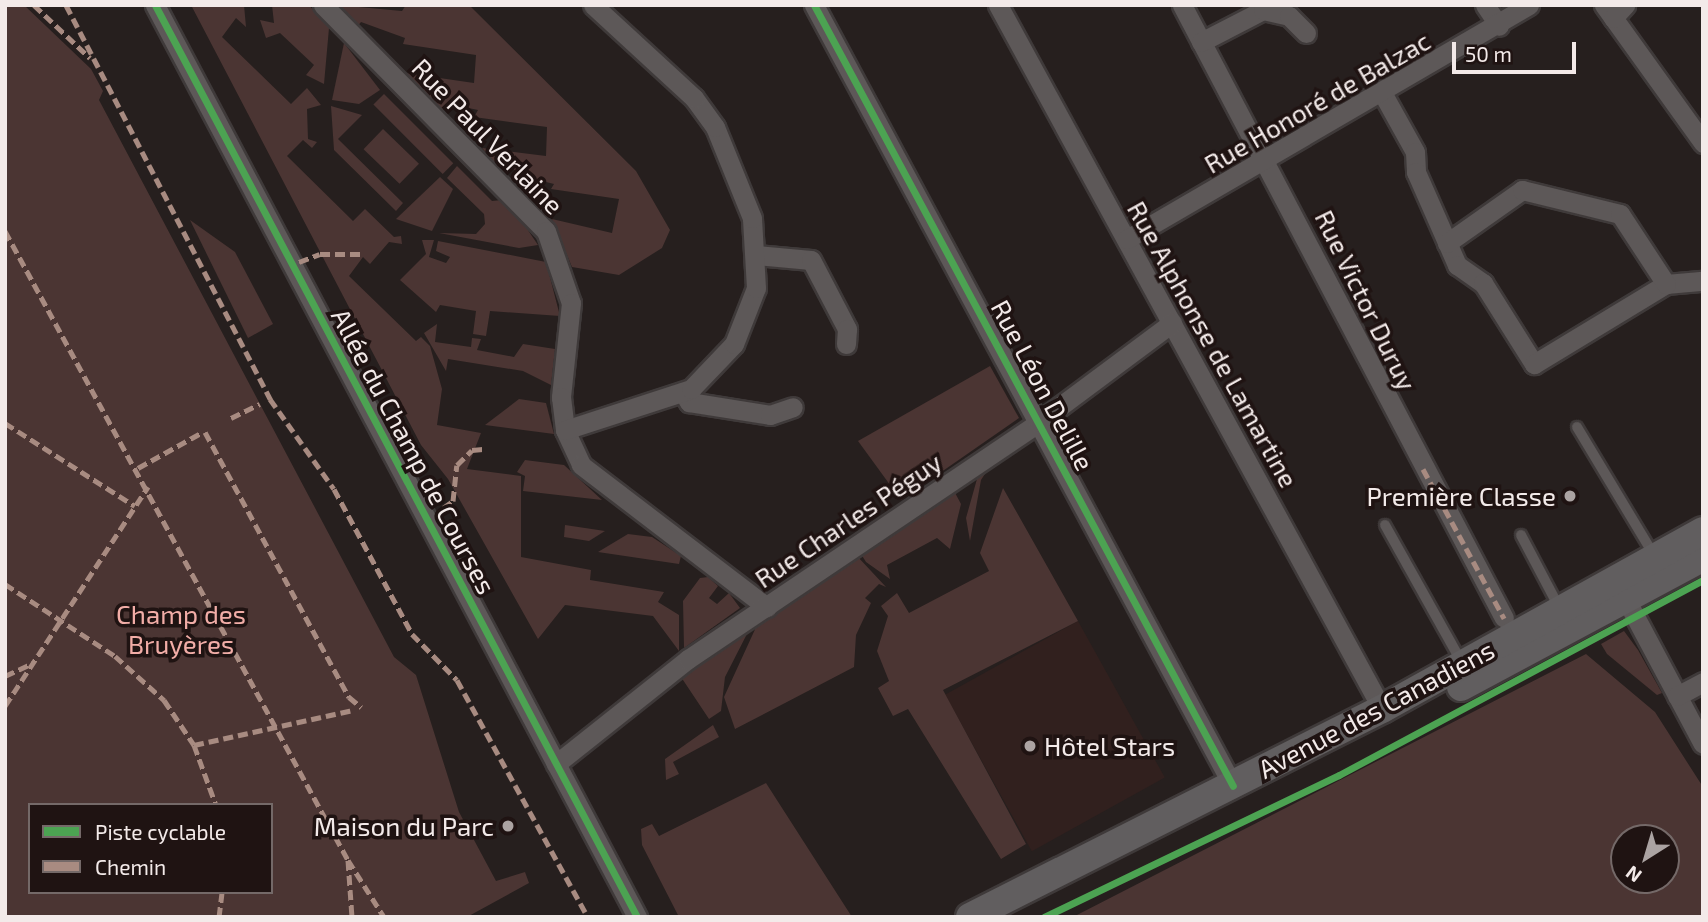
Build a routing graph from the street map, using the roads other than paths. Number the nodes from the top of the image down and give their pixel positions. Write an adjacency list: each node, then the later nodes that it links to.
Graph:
1 (155, 5): 42 (street, Allée du Champ de Courses)
2 (323, 5): 27 (street, Rue Paul Verlaine)
3 (593, 5): 18 (street)
4 (814, 5): 25 (street, Rue Léon Delille)
5 (998, 5): 16 (street, Rue Alphonse de Lamartine)
6 (1182, 5): 12 (street, Rue Victor Duruy)
7 (1485, 5): 10 (street)
8 (1530, 5): 10 (street, Rue Honoré de Balzac)
9 (1614, 10): 14 (street)
10 (1499, 26): 13 (street, Rue Honoré de Balzac)
11 (1306, 33): 12 (street)
12 (1201, 41): 15 (street, Rue Victor Duruy)
13 (1384, 96): 15 (street, Rue Honoré de Balzac); 17 (street)
14 (1703, 143)
15 (1267, 163): 16 (street, Rue Honoré de Balzac); 36 (street, Rue Victor Duruy)
16 (1127, 239): 21 (street, Rue Alphonse de Lamartine)
17 (1447, 243): 20 (street); 20 (street)
18 (756, 255): 22 (street); 23 (street)
19 (1703, 281): 20 (street)
20 (1666, 284)
21 (1172, 323): 25 (street, Rue Charles Péguy); 40 (street, Rue Alphonse de Lamartine)
22 (846, 344)
23 (683, 392): 24 (street); 27 (street)
24 (793, 407)
25 (1039, 422): 34 (street, Rue Charles Péguy); 43 (street, Rue Léon Delille)
26 (1577, 426): 31 (lane)
27 (565, 430): 34 (street, Rue Paul Verlaine)
28 (1385, 525): 37 (lane)
29 (1703, 531): 31 (main road, Avenue des Canadiens)
30 (1521, 535): 35 (lane)
31 (1656, 557): 33 (main road, Avenue des Canadiens)
32 (1703, 557): 33 (main road, Avenue des Canadiens)
33 (1620, 588): 35 (main road, Avenue des Canadiens); 39 (street); 46 (main road, Avenue des Canadiens)
34 (767, 607): 42 (street, Rue Charles Péguy)
35 (1560, 608): 37 (main road, Avenue des Canadiens)
36 (1504, 618)
37 (1462, 664): 40 (main road, Avenue des Canadiens)
38 (1703, 682): 39 (street)
39 (1677, 696): 41 (street)
40 (1382, 709): 43 (main road, Avenue des Canadiens)
41 (1703, 744)
42 (556, 764): 44 (street, Allée du Champ de Courses)
43 (1233, 786): 45 (main road, Avenue des Canadiens)
44 (637, 917)
45 (970, 917)
46 (1013, 917)

